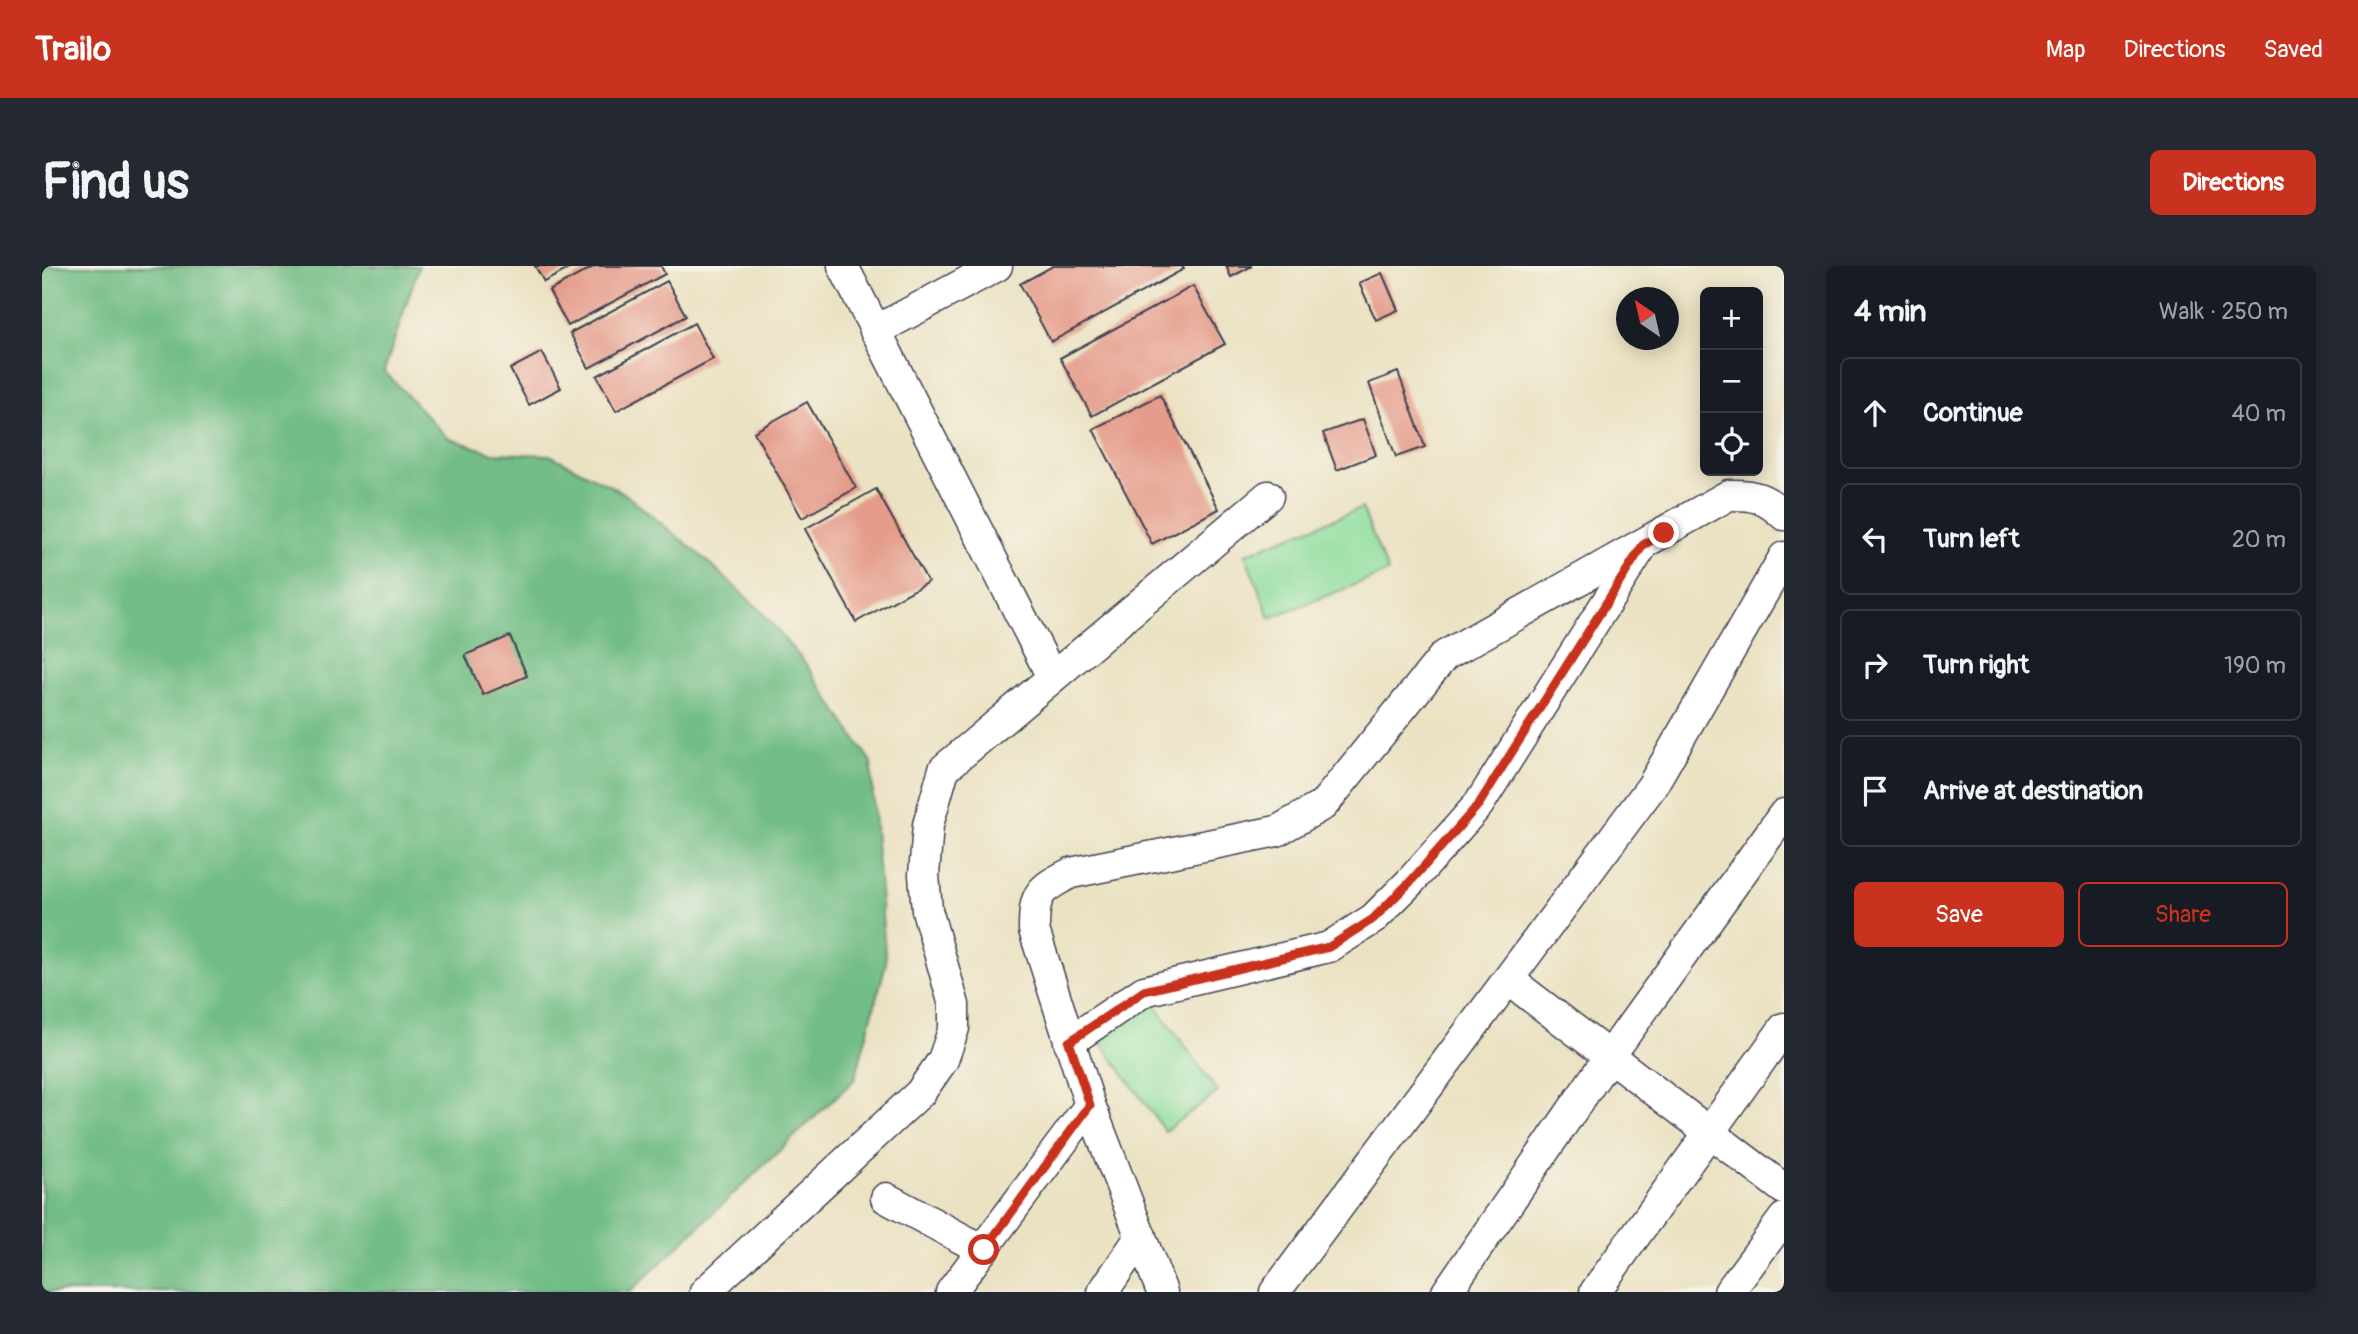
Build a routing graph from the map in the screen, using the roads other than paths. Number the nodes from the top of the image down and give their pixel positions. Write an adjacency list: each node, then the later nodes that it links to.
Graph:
1 (842, 266): 3 (street)
2 (997, 266): 3 (street)
3 (875, 331): 8 (street)
4 (1268, 496): 8 (street)
5 (1784, 516): 6 (street)
6 (1643, 545): 12 (street); 12 (street)
7 (1784, 557): 10 (street)
8 (1052, 677): 21 (street)
9 (1784, 814): 13 (street)
10 (1509, 980): 13 (street); 25 (street)
11 (1784, 1028): 15 (street)
12 (1069, 1042): 14 (street)
13 (1609, 1057): 15 (street); 26 (street)
14 (1090, 1105): 19 (street); 20 (street)
15 (1710, 1133): 16 (street); 27 (street)
16 (1784, 1189)
17 (887, 1198): 20 (street)
18 (1784, 1218): 28 (street)
19 (1141, 1236): 23 (street); 24 (street)
20 (984, 1250): 22 (street)
21 (705, 1292)
22 (951, 1292)
23 (1103, 1292)
24 (1162, 1292)
25 (1275, 1292)
26 (1447, 1292)
27 (1595, 1292)
28 (1730, 1292)

